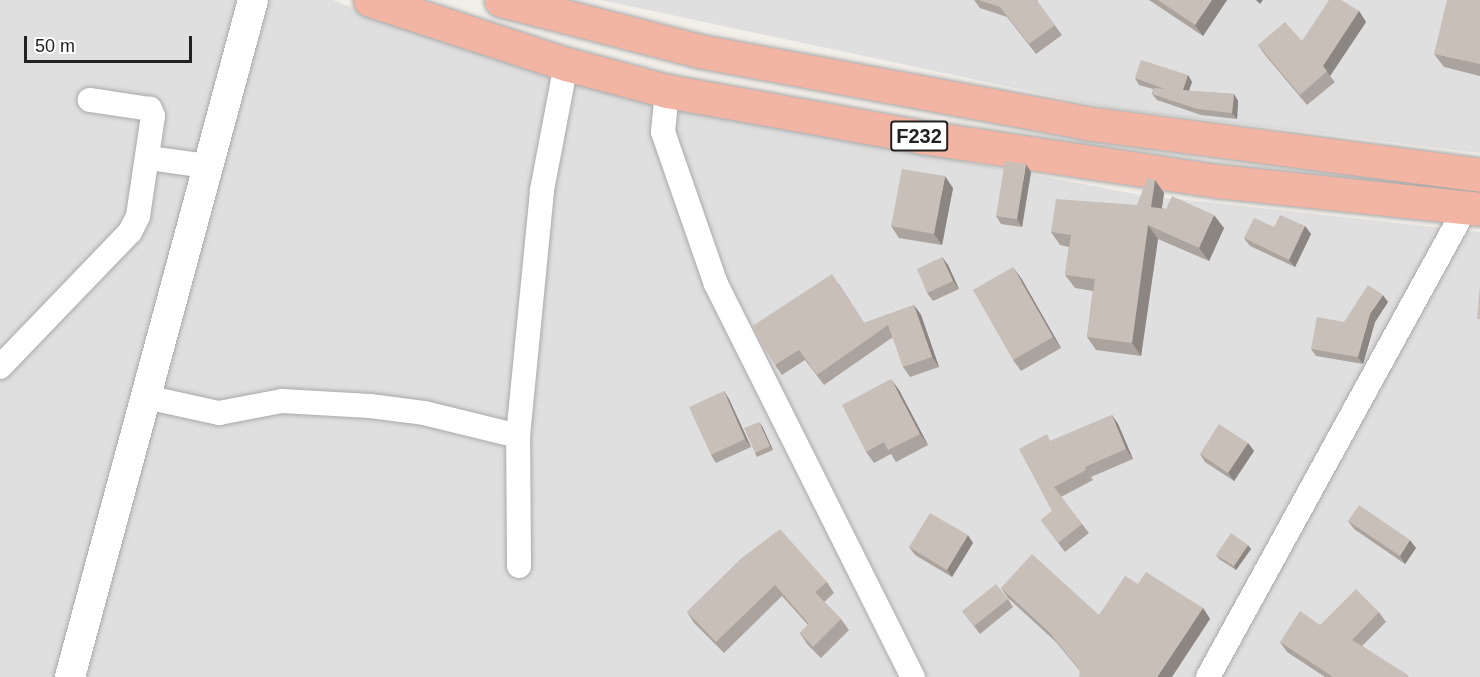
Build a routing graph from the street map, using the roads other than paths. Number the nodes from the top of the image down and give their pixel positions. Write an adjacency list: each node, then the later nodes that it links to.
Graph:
1 (253, 0): 9 (street)
2 (370, 0): 5 (highway, F232)
3 (501, 0): 4 (highway, F232)
4 (551, 7): 10 (highway, F232)
5 (566, 64): 6 (highway, F232); 14 (street)
6 (667, 91): 11 (highway, F232); 17 (street)
7 (90, 100): 8 (street)
8 (149, 158): 9 (street); 12 (street)
9 (207, 166): 13 (street)
10 (1480, 175)
11 (1473, 208): 18 (street)
12 (0, 367)
13 (146, 397): 14 (street); 16 (street)
14 (518, 436): 15 (street)
15 (519, 566)
16 (70, 677)
17 (912, 677)
18 (1208, 677)

